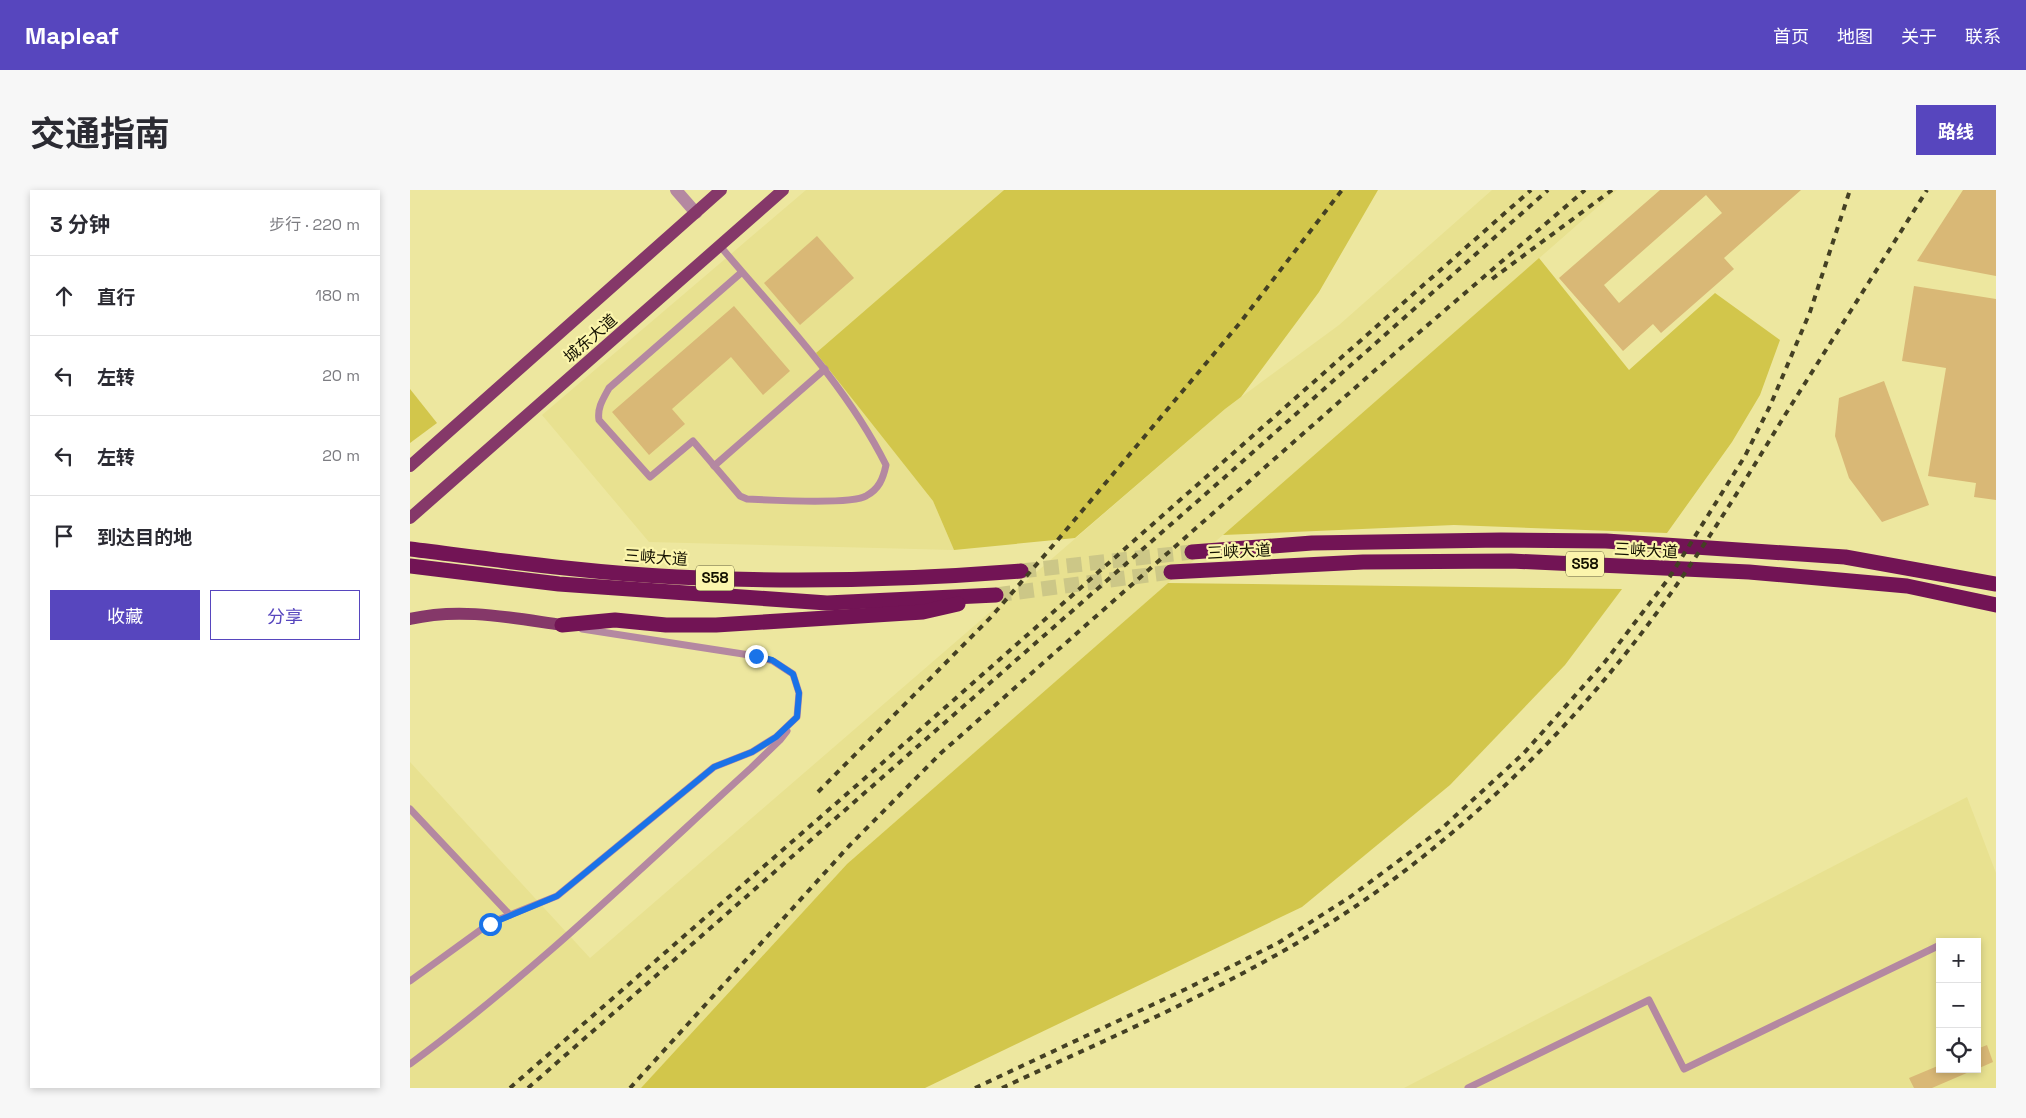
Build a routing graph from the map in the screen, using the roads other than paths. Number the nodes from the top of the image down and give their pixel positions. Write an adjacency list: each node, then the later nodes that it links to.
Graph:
1 (676, 190): 4 (street)
2 (721, 190): 4 (main road, 城东大道)
3 (783, 190): 5 (main road, 城东大道)
4 (696, 213): 8 (main road, 城东大道)
5 (720, 246): 6 (lane); 10 (main road, 城东大道)
6 (742, 272): 7 (lane); 9 (lane)
7 (825, 369): 9 (lane); 9 (lane)
8 (410, 466)
9 (714, 466)
10 (414, 514)
11 (410, 550): 14 (highway, 三峡大道 / S58)
12 (1192, 552): 16 (highway, 三峡大道 / S58)
13 (410, 566): 19 (highway, 三峡大道 / S58)
14 (1021, 571)
15 (1171, 572): 17 (highway, 三峡大道 / S58)
16 (1996, 584)
17 (1996, 605)
18 (410, 618): 19 (main road)
19 (562, 626): 20 (lane)
20 (797, 717): 22 (lane); 25 (lane)
21 (412, 813): 22 (lane)
22 (510, 915): 24 (lane)
23 (1936, 947): 26 (lane)
24 (410, 981)
25 (410, 1064)
26 (1468, 1088)

